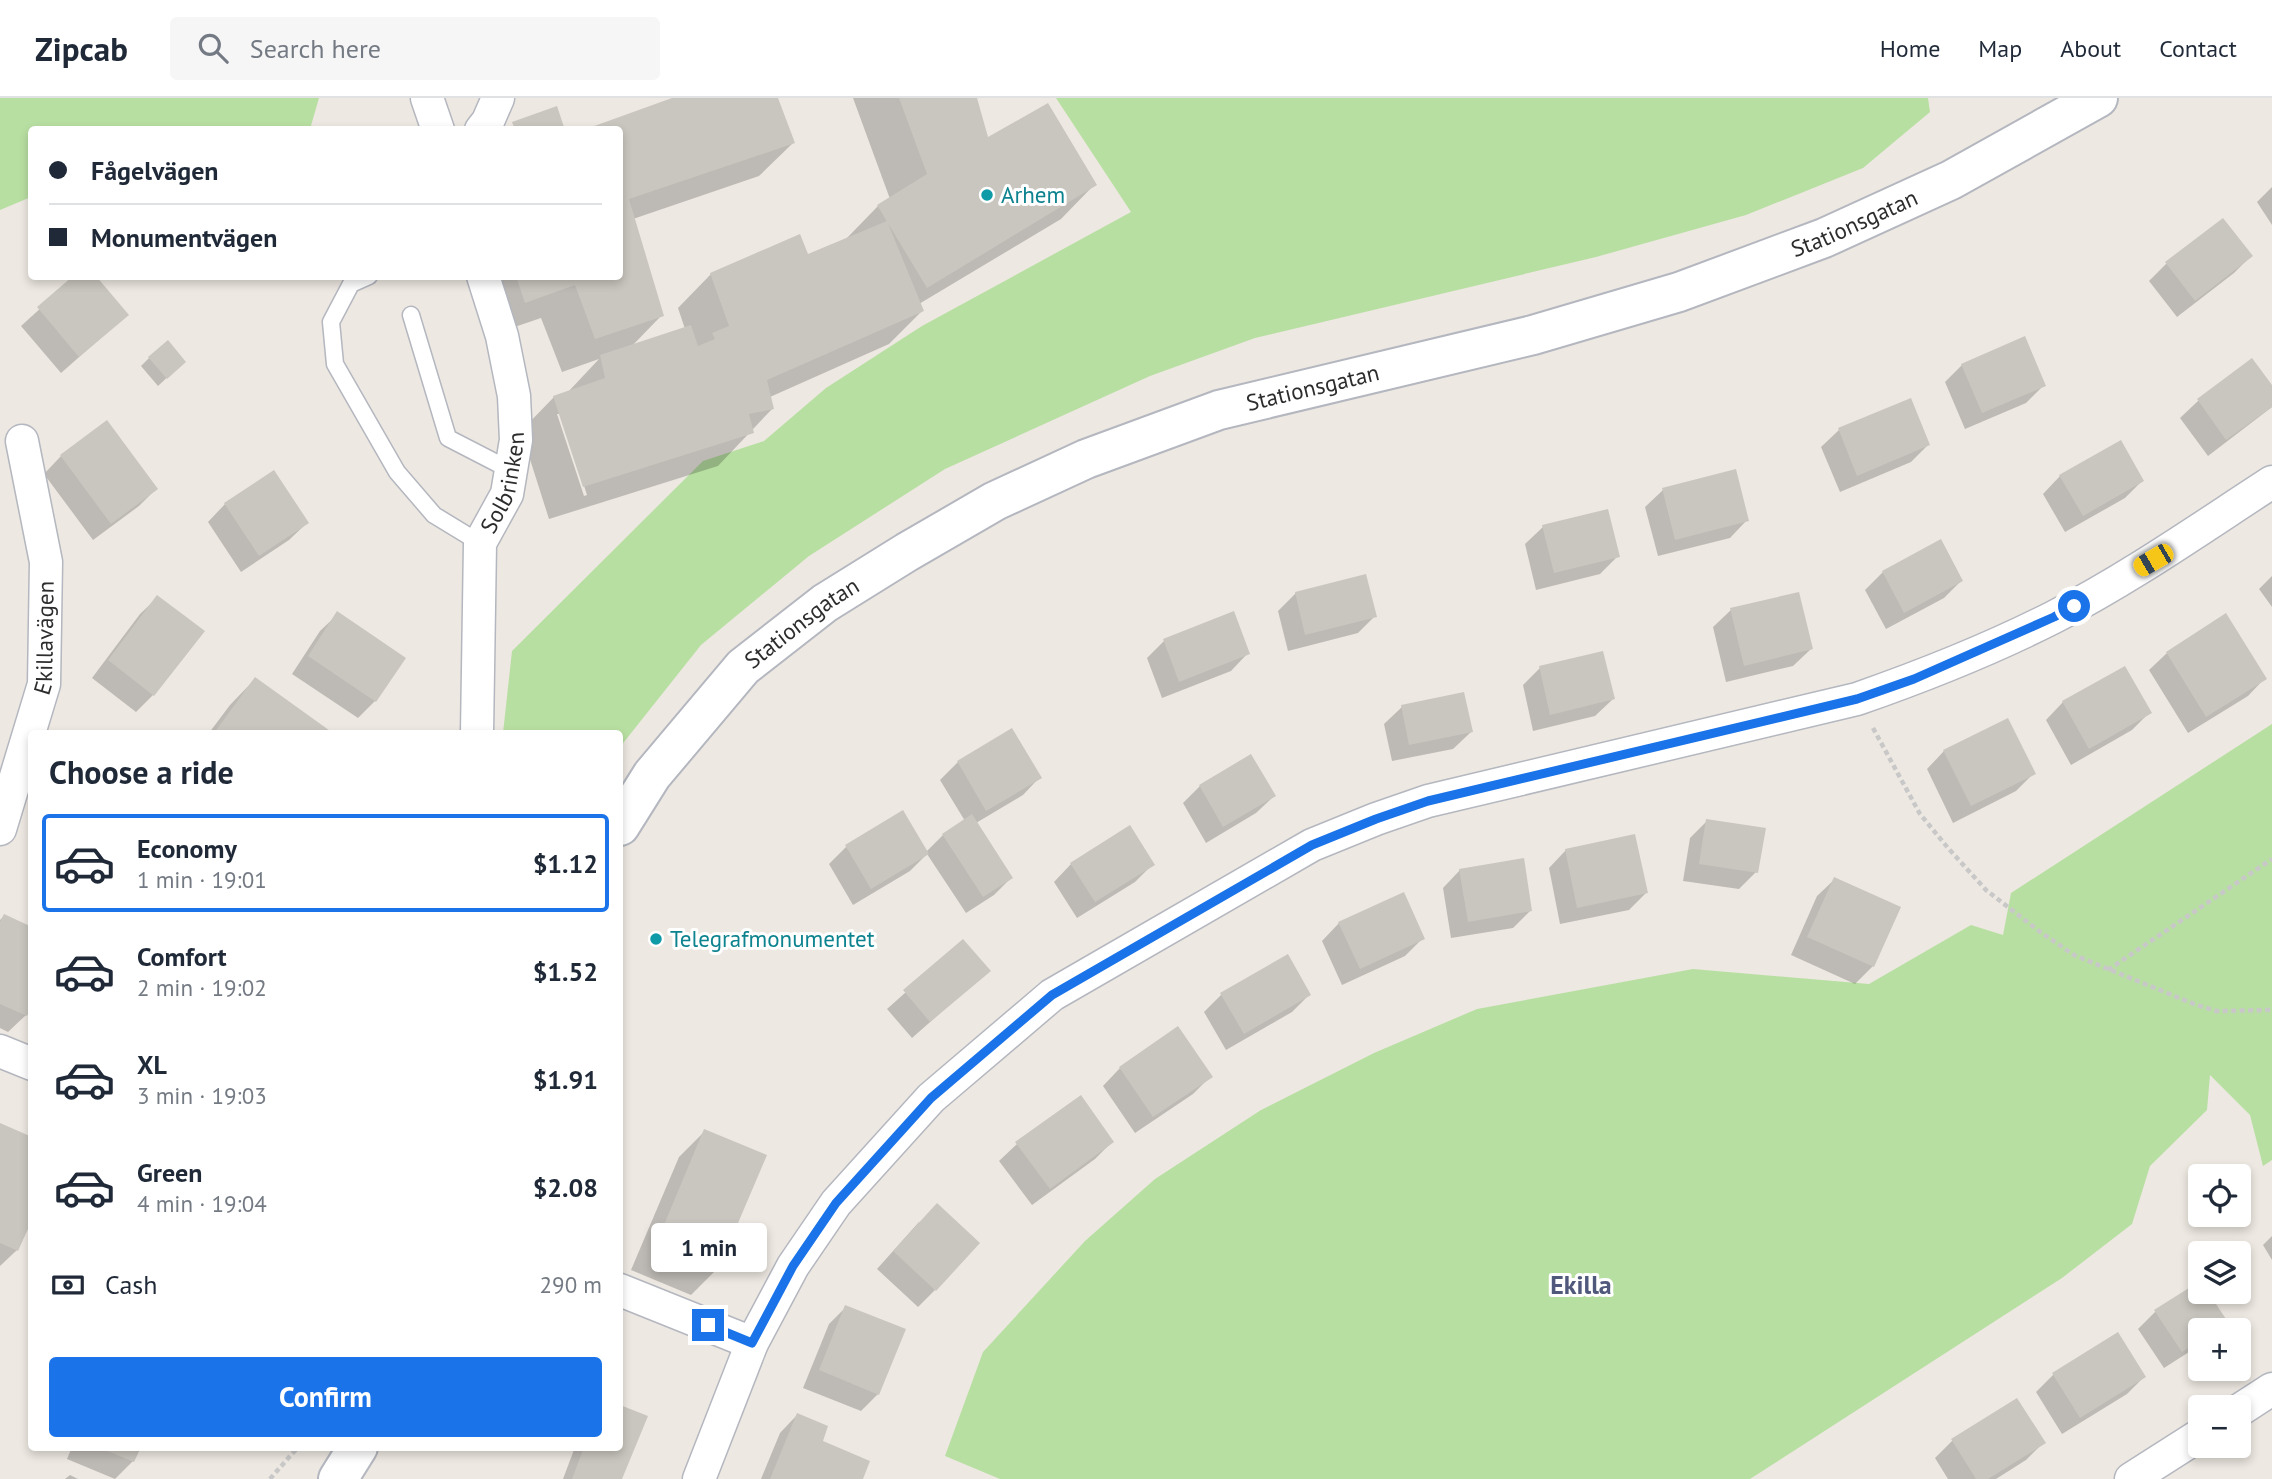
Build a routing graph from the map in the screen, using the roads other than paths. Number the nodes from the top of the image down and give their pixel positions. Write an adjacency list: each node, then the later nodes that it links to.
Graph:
1 (427, 98): 4 (street)
2 (498, 98): 5 (street)
3 (2098, 98): 16 (street, Stationsgatan)
4 (437, 126)
5 (484, 126)
6 (360, 280): 12 (lane)
7 (483, 280): 10 (street, Solbrinken)
8 (411, 315): 10 (lane)
9 (22, 441): 13 (street, Ekillavägen)
10 (510, 470): 12 (street, Solbrinken)
11 (2272, 482): 21 (street)
12 (480, 543): 14 (street, Solbrinken)
13 (30, 730)
14 (477, 730)
15 (28, 737): 17 (street, Ekillavägen)
16 (623, 821)
17 (0, 829)
18 (0, 1051): 19 (street)
19 (28, 1062)
20 (623, 1291): 21 (street)
21 (752, 1343): 27 (street)
22 (2272, 1390): 23 (street)
23 (2251, 1403)
24 (2188, 1444): 28 (street)
25 (356, 1451): 26 (street)
26 (338, 1479)
27 (699, 1479)
28 (2132, 1479)

